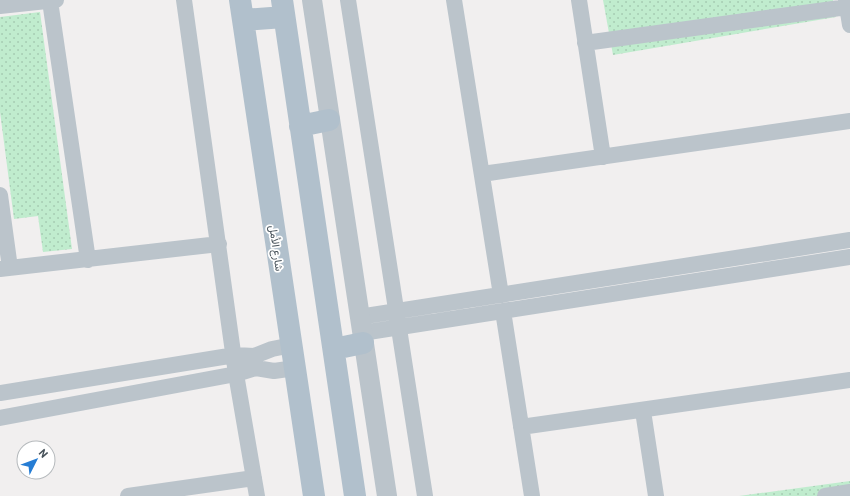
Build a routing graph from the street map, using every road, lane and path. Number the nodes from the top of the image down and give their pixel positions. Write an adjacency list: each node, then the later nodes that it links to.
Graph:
1 (53, 0): 8 (street); 22 (street)
2 (184, 0): 20 (street)
3 (312, 0): 13 (street)
4 (348, 0): 25 (street)
5 (454, 0): 17 (street)
6 (579, 0): 12 (street)
7 (847, 3): 11 (street); 12 (street)
8 (0, 6)
9 (283, 8): 10 (main road); 15 (main road)
10 (242, 10): 27 (main road, شارع الأمل)
11 (850, 25)
12 (585, 43): 16 (street)
13 (329, 120): 15 (main road); 26 (street)
14 (850, 121): 16 (street)
15 (300, 126): 28 (main road)
16 (603, 157): 17 (street)
17 (482, 174): 24 (street)
18 (0, 195): 23 (street)
19 (850, 240): 24 (street)
20 (219, 244): 22 (street); 29 (street)
21 (850, 257): 24 (street)
22 (88, 260): 23 (street)
23 (5, 269)
24 (502, 303): 25 (street); 36 (street)
25 (397, 319): 26 (street); 44 (street)
26 (362, 331): 28 (main road); 43 (street)
27 (282, 347): 29 (street); 30 (main road, شارع الأمل)
28 (334, 349): 42 (main road)
29 (235, 355): 31 (street); 33 (street)
30 (285, 369): 31 (street); 41 (main road, شارع الأمل)
31 (236, 374): 35 (street); 37 (street)
32 (850, 380): 34 (street)
33 (0, 392)
34 (642, 411): 36 (street); 46 (street)
35 (0, 418)
36 (521, 427): 45 (street)
37 (254, 478): 39 (street); 40 (street)
38 (850, 492): 47 (street)
39 (128, 496)
40 (258, 496)
41 (314, 496)
42 (355, 496)
43 (387, 496)
44 (425, 496)
45 (532, 496)
46 (656, 496)
47 (825, 496)

